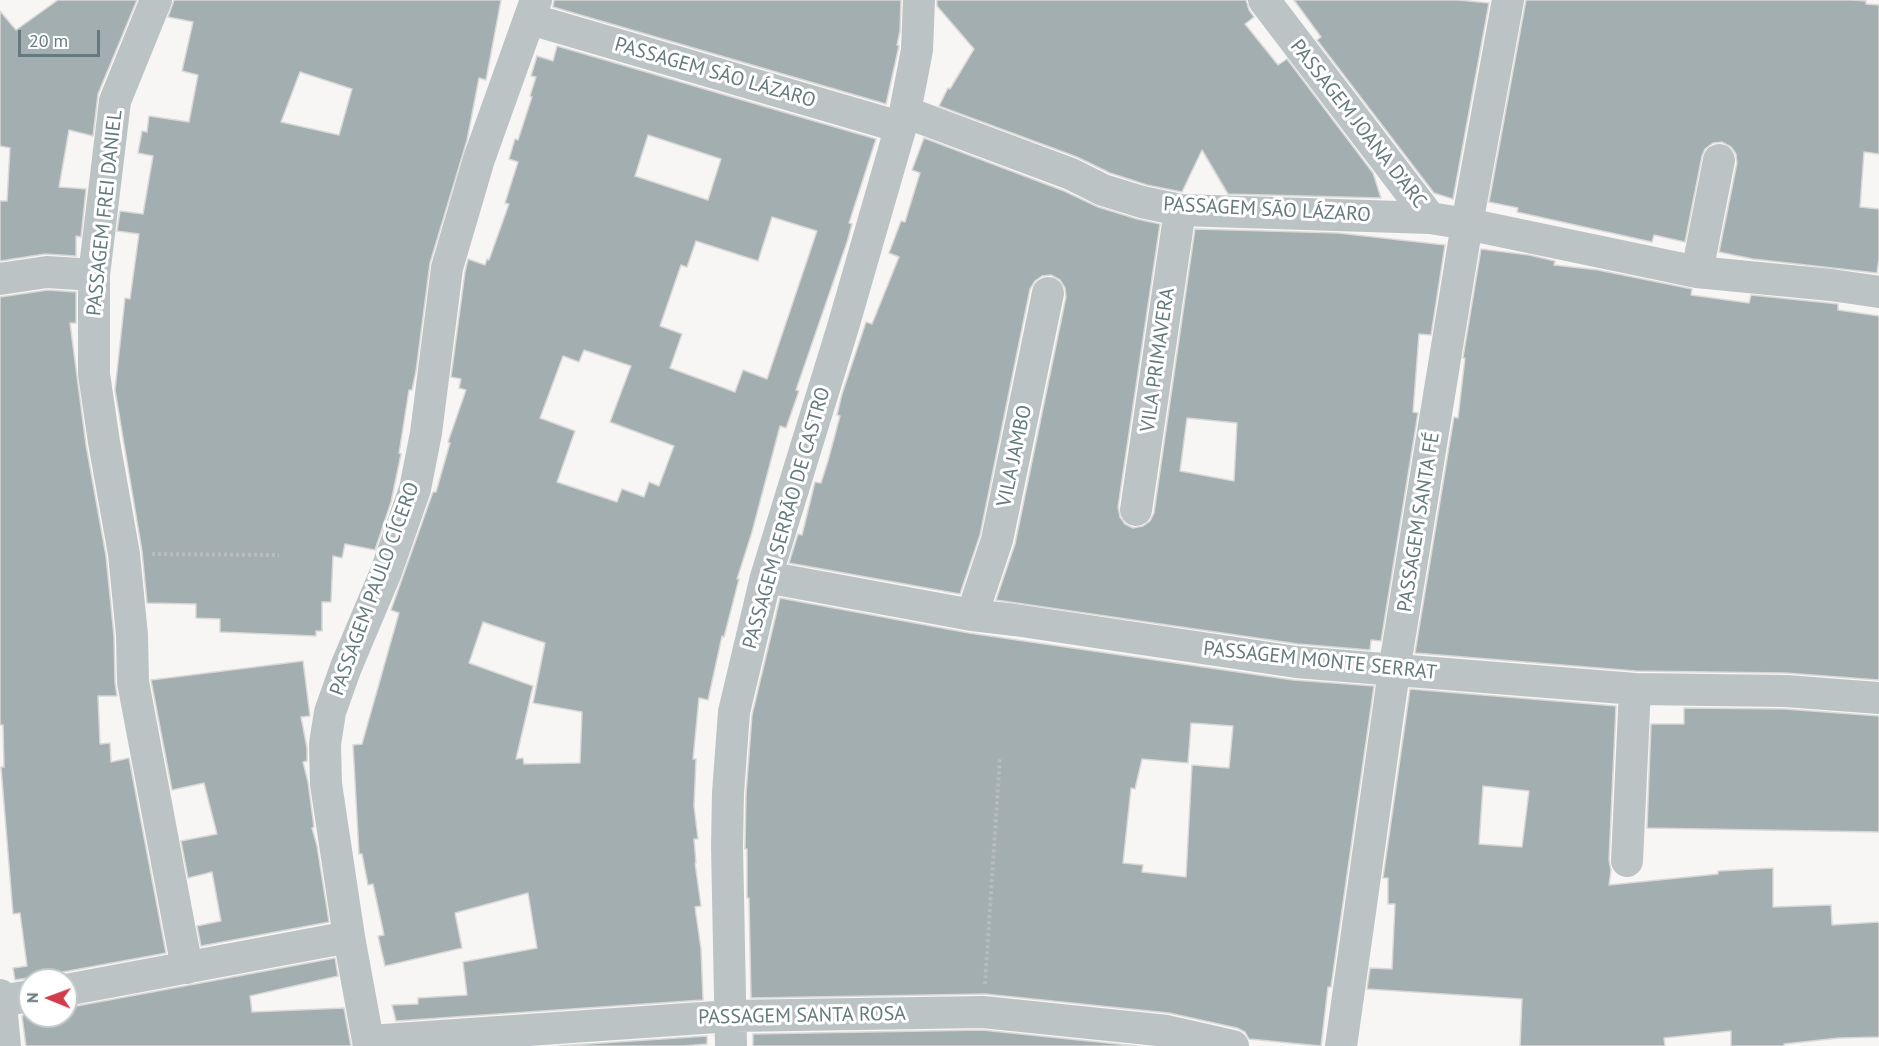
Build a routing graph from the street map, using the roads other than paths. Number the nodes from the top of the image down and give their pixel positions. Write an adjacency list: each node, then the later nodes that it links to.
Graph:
1 (156, 0): 12 (street, PASSAGEM FREI DANIEL)
2 (919, 0): 6 (street, PASSAGEM SERRÃO DE CASTRO)
3 (1264, 0): 9 (street, PASSAGEM JOANA D’ARC)
4 (1508, 0): 10 (street, PASSAGEM SANTA FÉ)
5 (533, 9): 6 (street, PASSAGEM SÃO LÁZARO); 23 (street, PASSAGEM PAULO CÍCERO)
6 (903, 119): 8 (street, PASSAGEM SÃO LÁZARO); 17 (street, PASSAGEM SERRÃO DE CASTRO)
7 (1719, 160): 11 (street)
8 (1179, 210): 9 (street, PASSAGEM SÃO LÁZARO); 16 (street, VILA PRIMAVERA)
9 (1430, 218): 10 (street, PASSAGEM JOANA D’ARC)
10 (1467, 224): 11 (street); 19 (street, PASSAGEM SANTA FÉ)
11 (1697, 272): 14 (street)
12 (94, 275): 13 (street); 24 (street, PASSAGEM FREI DANIEL)
13 (0, 279)
14 (1879, 292)
15 (1048, 293): 18 (street, VILA JAMBO)
16 (1136, 510)
17 (766, 577): 18 (street, PASSAGEM MONTE SERRAT); 29 (street, PASSAGEM SERRÃO DE CASTRO)
18 (972, 615): 19 (street, PASSAGEM MONTE SERRAT)
19 (1394, 671): 20 (street, PASSAGEM MONTE SERRAT); 33 (street, PASSAGEM SANTA FÉ)
20 (1635, 689): 21 (street, PASSAGEM MONTE SERRAT); 22 (street)
21 (1879, 698)
22 (1628, 861)
23 (349, 937): 24 (street); 30 (street, PASSAGEM PAULO CÍCERO)
24 (188, 968): 25 (street)
25 (78, 988)
26 (0, 995): 28 (street)
27 (18, 998): 28 (street)
28 (0, 1001): 31 (street)
29 (731, 1031): 30 (street, PASSAGEM SANTA ROSA); 32 (street, PASSAGEM SANTA ROSA)
30 (369, 1043)
31 (6, 1046)
32 (1233, 1046)
33 (1341, 1046)

